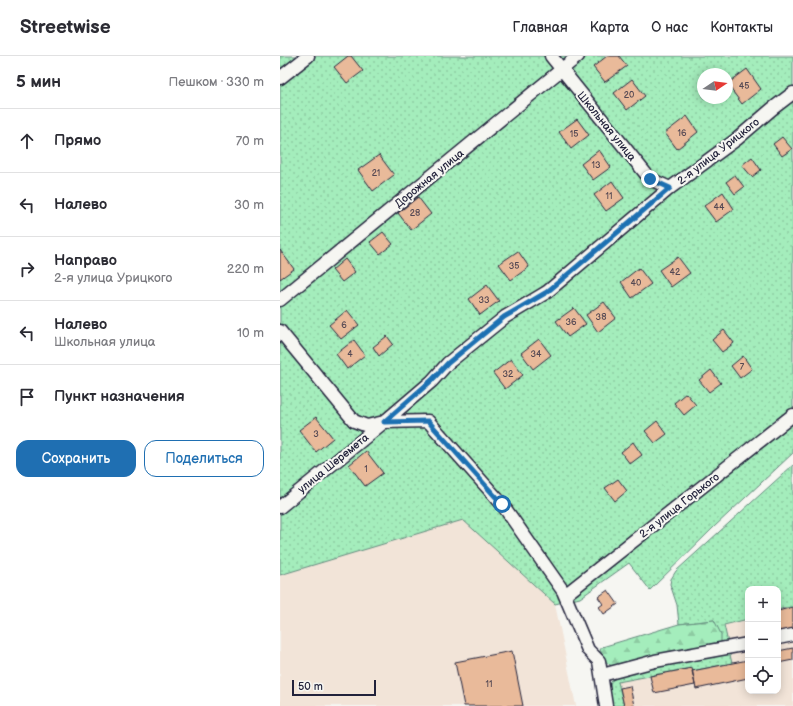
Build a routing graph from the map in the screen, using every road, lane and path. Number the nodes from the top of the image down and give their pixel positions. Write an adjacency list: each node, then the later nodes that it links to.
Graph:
1 (308, 56): 5 (street)
2 (551, 56): 4 (street, Школьная улица)
3 (578, 56): 4 (street, Дорожная улица)
4 (561, 69): 7 (street, Школьная улица); 8 (street, Дорожная улица)
5 (280, 78)
6 (793, 93): 7 (street, 2-я улица Урицкого)
7 (670, 188): 11 (street, 2-я улица Урицкого)
8 (280, 300)
9 (280, 331): 11 (street, улица Шеремета)
10 (793, 415): 13 (street, 2-я улица Горького)
11 (384, 422): 12 (street, улица Шеремета); 13 (street)
12 (280, 507)
13 (565, 595): 17 (street)
14 (793, 634): 15 (street)
15 (781, 637)
16 (745, 645): 17 (street)
17 (602, 675): 18 (street)
18 (606, 706)

